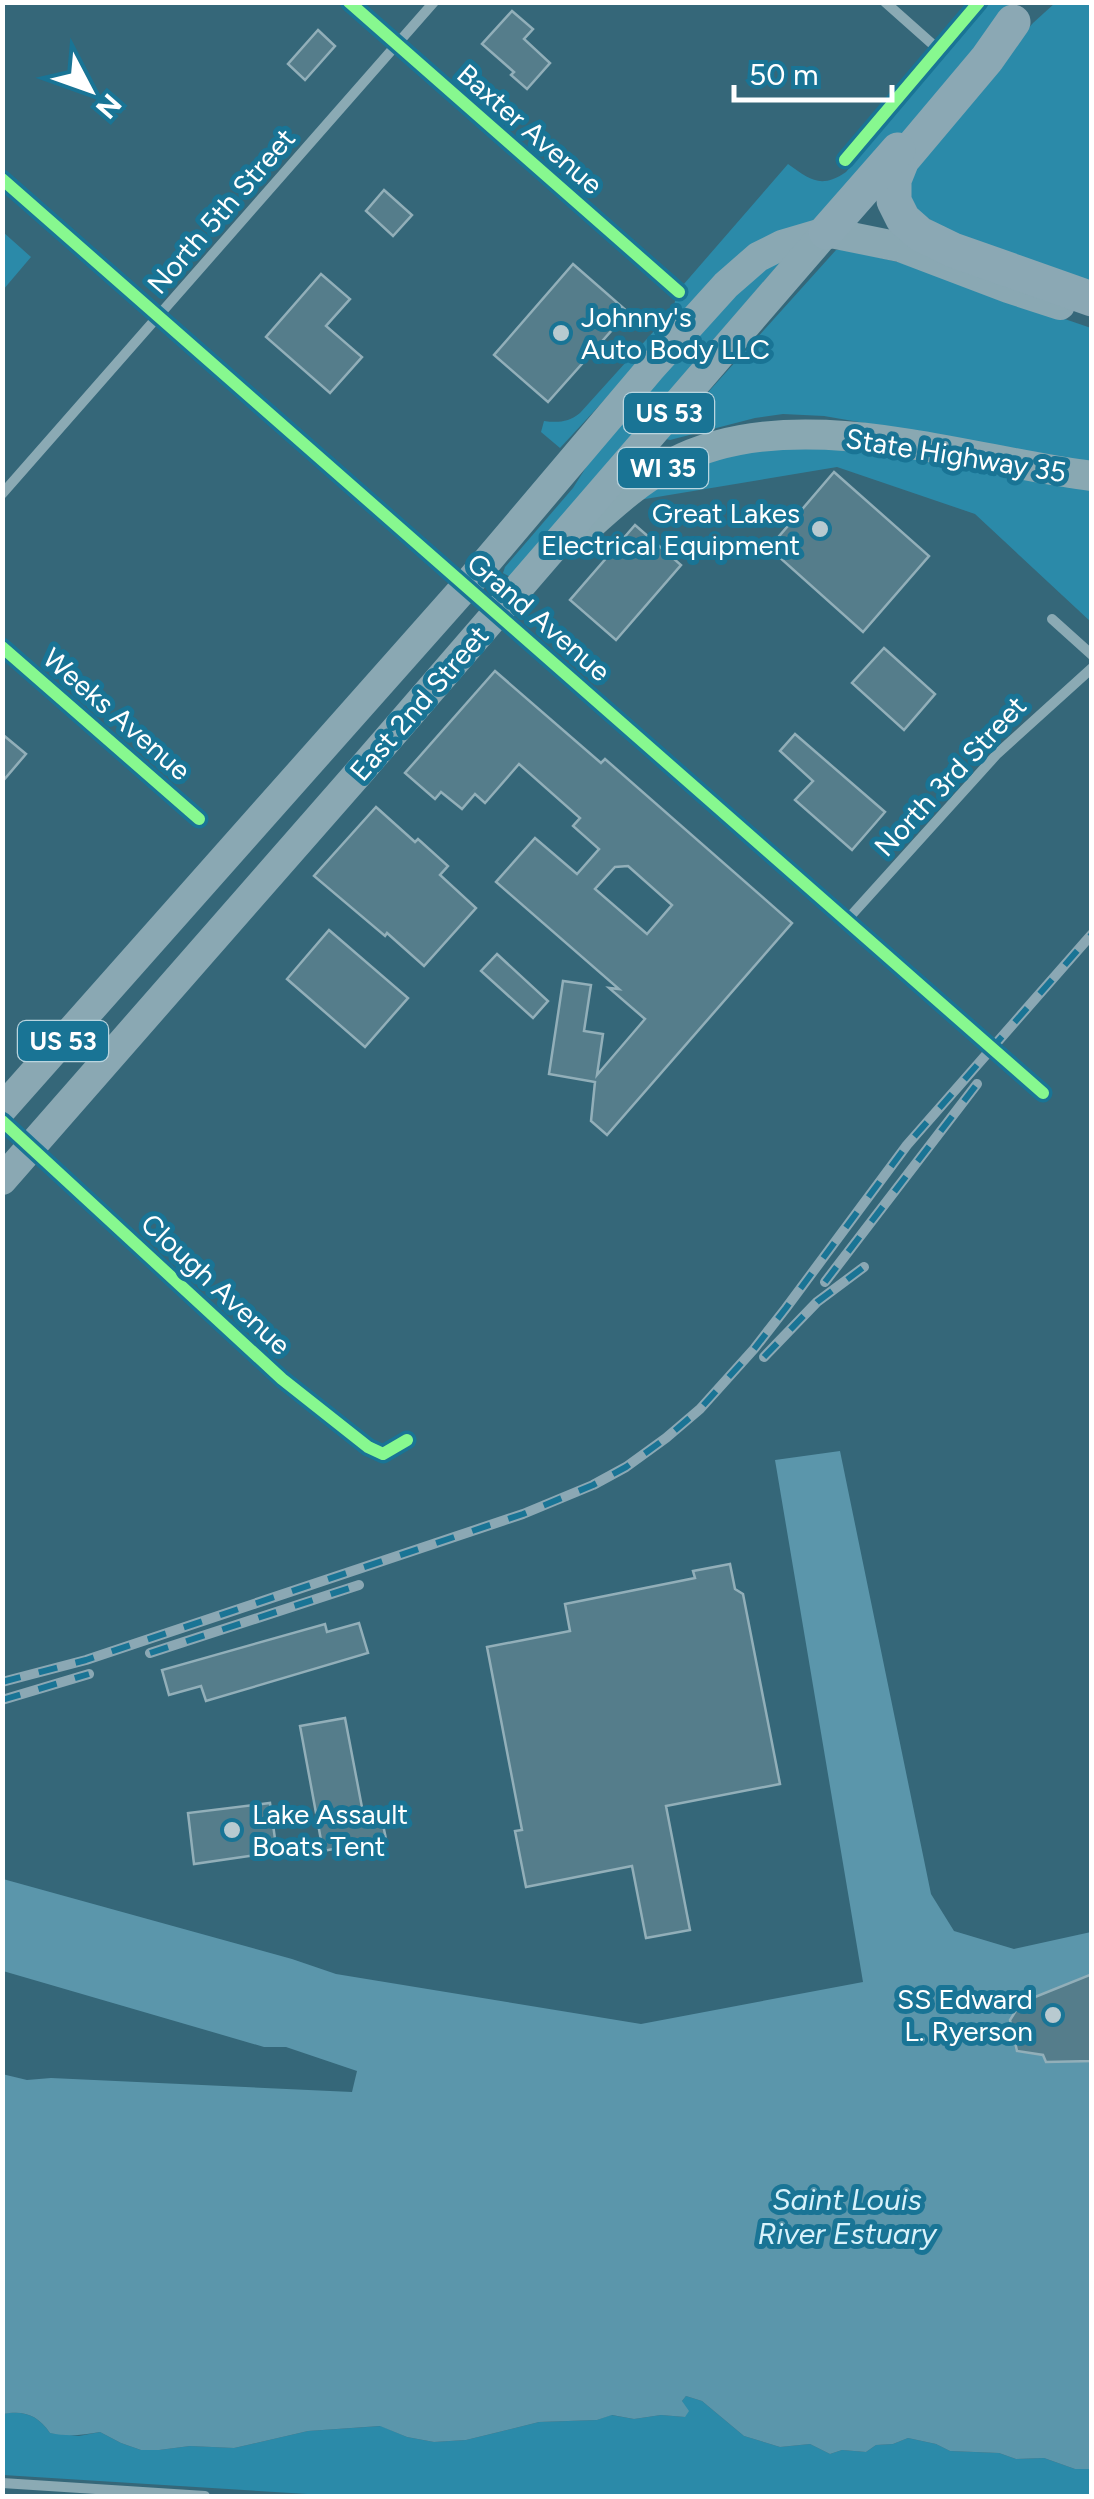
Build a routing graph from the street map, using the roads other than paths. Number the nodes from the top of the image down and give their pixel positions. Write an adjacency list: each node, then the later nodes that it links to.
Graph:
1 (349, 2): 6 (street, Baxter Avenue)
2 (434, 2): 6 (street, North 5th Street)
3 (885, 2): 7 (street)
4 (980, 2): 7 (street)
5 (1023, 12): 10 (highway, US 53); 12 (highway)
6 (397, 45): 11 (street, Baxter Avenue); 14 (street, North 5th Street)
7 (939, 50): 8 (street)
8 (845, 160)
9 (2, 179): 14 (street, Grand Avenue)
10 (826, 232): 13 (highway, US 53); 17 (highway, East 2nd Street / US 53); 18 (highway, East 2nd Street / US 53)
11 (678, 292)
12 (1092, 299)
13 (1092, 315)
14 (159, 316): 16 (street, North 5th Street); 17 (street, Grand Avenue)
15 (1092, 476): 18 (main road, State Highway 35 / WI 35)
16 (2, 494)
17 (466, 586): 18 (street, Grand Avenue); 26 (highway, East 2nd Street / US 53)
18 (505, 604): 24 (street, Grand Avenue); 28 (highway, East 2nd Street / US 53)
19 (1052, 619): 21 (street)
20 (2, 647): 23 (street, Weeks Avenue)
21 (1092, 655)
22 (1092, 668): 24 (street, North 3rd Street)
23 (198, 819)
24 (847, 920): 25 (street, Grand Avenue)
25 (1043, 1093)
26 (2, 1109)
27 (2, 1121): 28 (street, Clough Avenue)
28 (31, 1147): 29 (highway, East 2nd Street / US 53); 30 (street, Clough Avenue)
29 (2, 1180)
30 (408, 1440)
31 (2, 2483): 32 (street)
32 (205, 2496)

